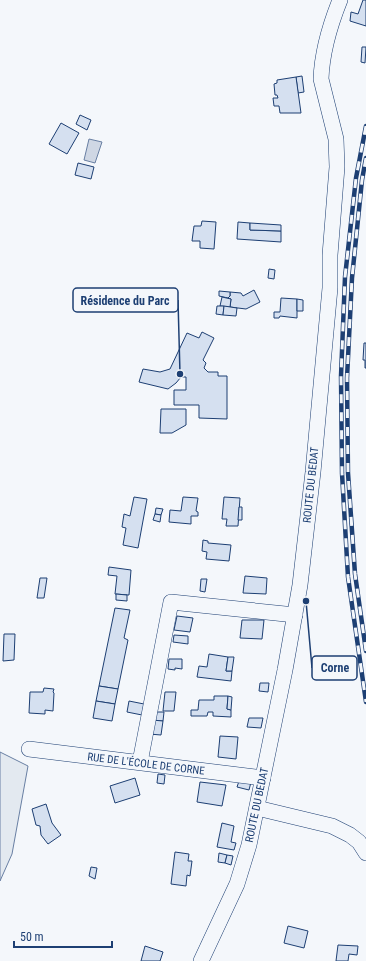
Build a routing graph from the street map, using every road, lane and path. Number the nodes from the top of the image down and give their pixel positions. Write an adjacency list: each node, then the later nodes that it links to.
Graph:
1 (340, 0): 2 (street, ROUTE DU BEDAT)
2 (295, 615): 4 (street); 5 (street, ROUTE DU BEDAT)
3 (29, 750): 4 (street, RUE DE L'ÉCOLE DE CORNE)
4 (140, 762): 5 (street, RUE DE L'ÉCOLE DE CORNE)
5 (263, 778): 6 (street, ROUTE DU BEDAT)
6 (257, 808): 7 (street); 8 (street, ROUTE DU BEDAT)
7 (366, 853)
8 (201, 961)

